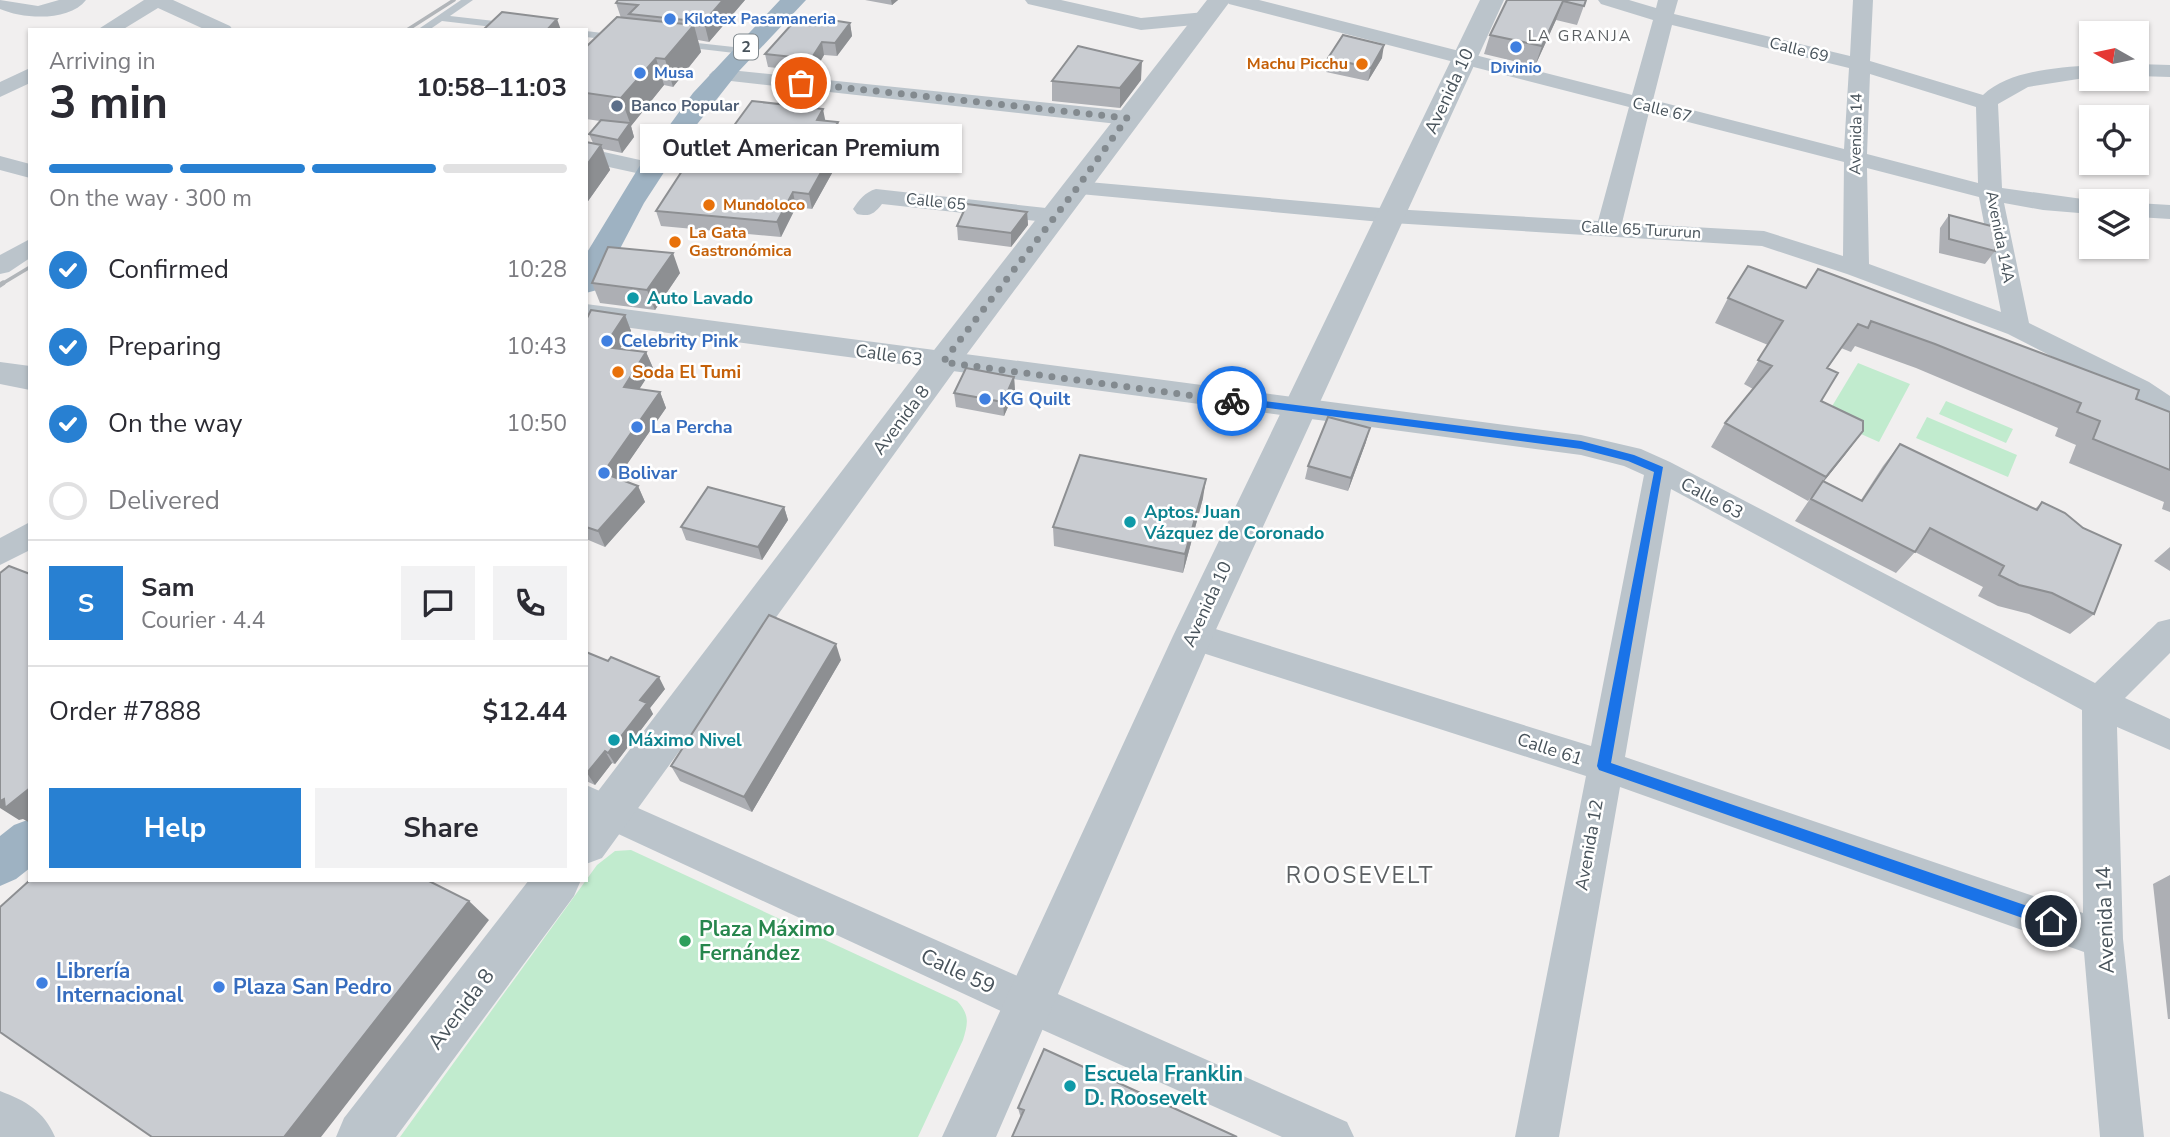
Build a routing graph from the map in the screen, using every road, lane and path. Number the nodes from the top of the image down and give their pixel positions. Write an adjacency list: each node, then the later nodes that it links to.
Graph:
1 (76, 0): 10 (street)
2 (158, 0): 15 (street); 16 (street)
3 (468, 0): 13 (lane)
4 (794, 0): 22 (highway, 2)
5 (1035, 0): 14 (street)
6 (1236, 0): 24 (street, Calle 67)
7 (1492, 0): 24 (street, Avenida 10)
8 (1608, 0): 11 (street, Calle 69)
9 (1863, 0): 25 (street, Avenida 14)
10 (0, 2)
11 (1666, 8): 25 (street, Calle 69); 33 (street)
12 (1212, 9): 14 (street); 23 (street, Avenida 8)
13 (441, 18): 17 (lane); 18 (lane)
14 (1141, 24): 23 (street)
15 (110, 28)
16 (219, 28)
17 (425, 28)
18 (530, 28)
19 (588, 35): 20 (lane)
20 (626, 38)
21 (665, 43): 22 (lane)
22 (743, 51): 30 (highway, 2)
23 (1178, 51): 34 (street, Avenida 8)
24 (1463, 59): 33 (street, Calle 67); 47 (street, Avenida 10)
25 (1858, 64): 32 (street, Calle 69); 36 (street, Avenida 14)
26 (2149, 70): 27 (street)
27 (2170, 71)
28 (2079, 72): 32 (street)
29 (28, 75): 31 (street)
30 (720, 75): 34 (street); 38 (highway, 2)
31 (0, 91)
32 (1987, 103): 41 (street, Avenida 14A)
33 (1641, 104): 36 (street, Calle 67); 48 (street)
34 (1127, 118): 40 (street, Avenida 8)
35 (588, 155): 38 (street)
36 (1855, 160): 41 (street, Calle 67); 51 (street, Avenida 14)
37 (0, 163): 39 (street)
38 (650, 169): 52 (highway, 2)
39 (28, 170)
40 (1077, 188): 46 (street, Avenida 8); 47 (street, Calle 65 Tururun)
41 (1990, 193): 42 (street, Calle 67); 54 (street, Avenida 14A)
42 (2079, 206)
43 (865, 209): 46 (street, Calle 65)
44 (2149, 211): 45 (street)
45 (2170, 212)
46 (1055, 216): 55 (street, Avenida 8)
47 (1392, 216): 48 (street, Calle 65 Tururun); 58 (street, Avenida 10)
48 (1608, 228): 51 (street, Calle 65 Tururun)
49 (28, 248): 50 (street)
50 (0, 266)
51 (1856, 268): 54 (street, Calle 65 Tururun)
52 (588, 279)
53 (588, 313): 55 (street, Calle 63)
54 (2017, 328): 59 (street, Calle 65 Tururun)
55 (943, 362): 58 (street, Calle 63); 66 (street, Avenida 8)
56 (0, 373): 57 (street)
57 (28, 378)
58 (1297, 409): 60 (street, Calle 63); 62 (street, Avenida 10)
59 (2170, 410)
60 (1660, 470): 63 (street, Calle 63); 65 (street, Avenida 12)
61 (2170, 632): 63 (street)
62 (1193, 636): 65 (street, Calle 61); 72 (street, Avenida 10)
63 (2099, 702): 64 (street, Calle 63); 71 (street, Avenida 14)
64 (2170, 735)
65 (1604, 766): 71 (street, Calle 61); 78 (street, Avenida 12)
66 (598, 807): 67 (street, Avenida 8); 72 (street, Calle 59)
67 (588, 837)
68 (28, 842): 69 (highway)
69 (0, 864)
70 (556, 882): 75 (street, Avenida 8)
71 (2104, 939): 79 (street, Avenida 14)
72 (1030, 1004): 76 (street, Avenida 10); 77 (street, Calle 59)
73 (0, 1116): 74 (street)
74 (28, 1137)
75 (363, 1137)
76 (969, 1137)
77 (1332, 1137)
78 (1537, 1137)
79 (2122, 1137)

